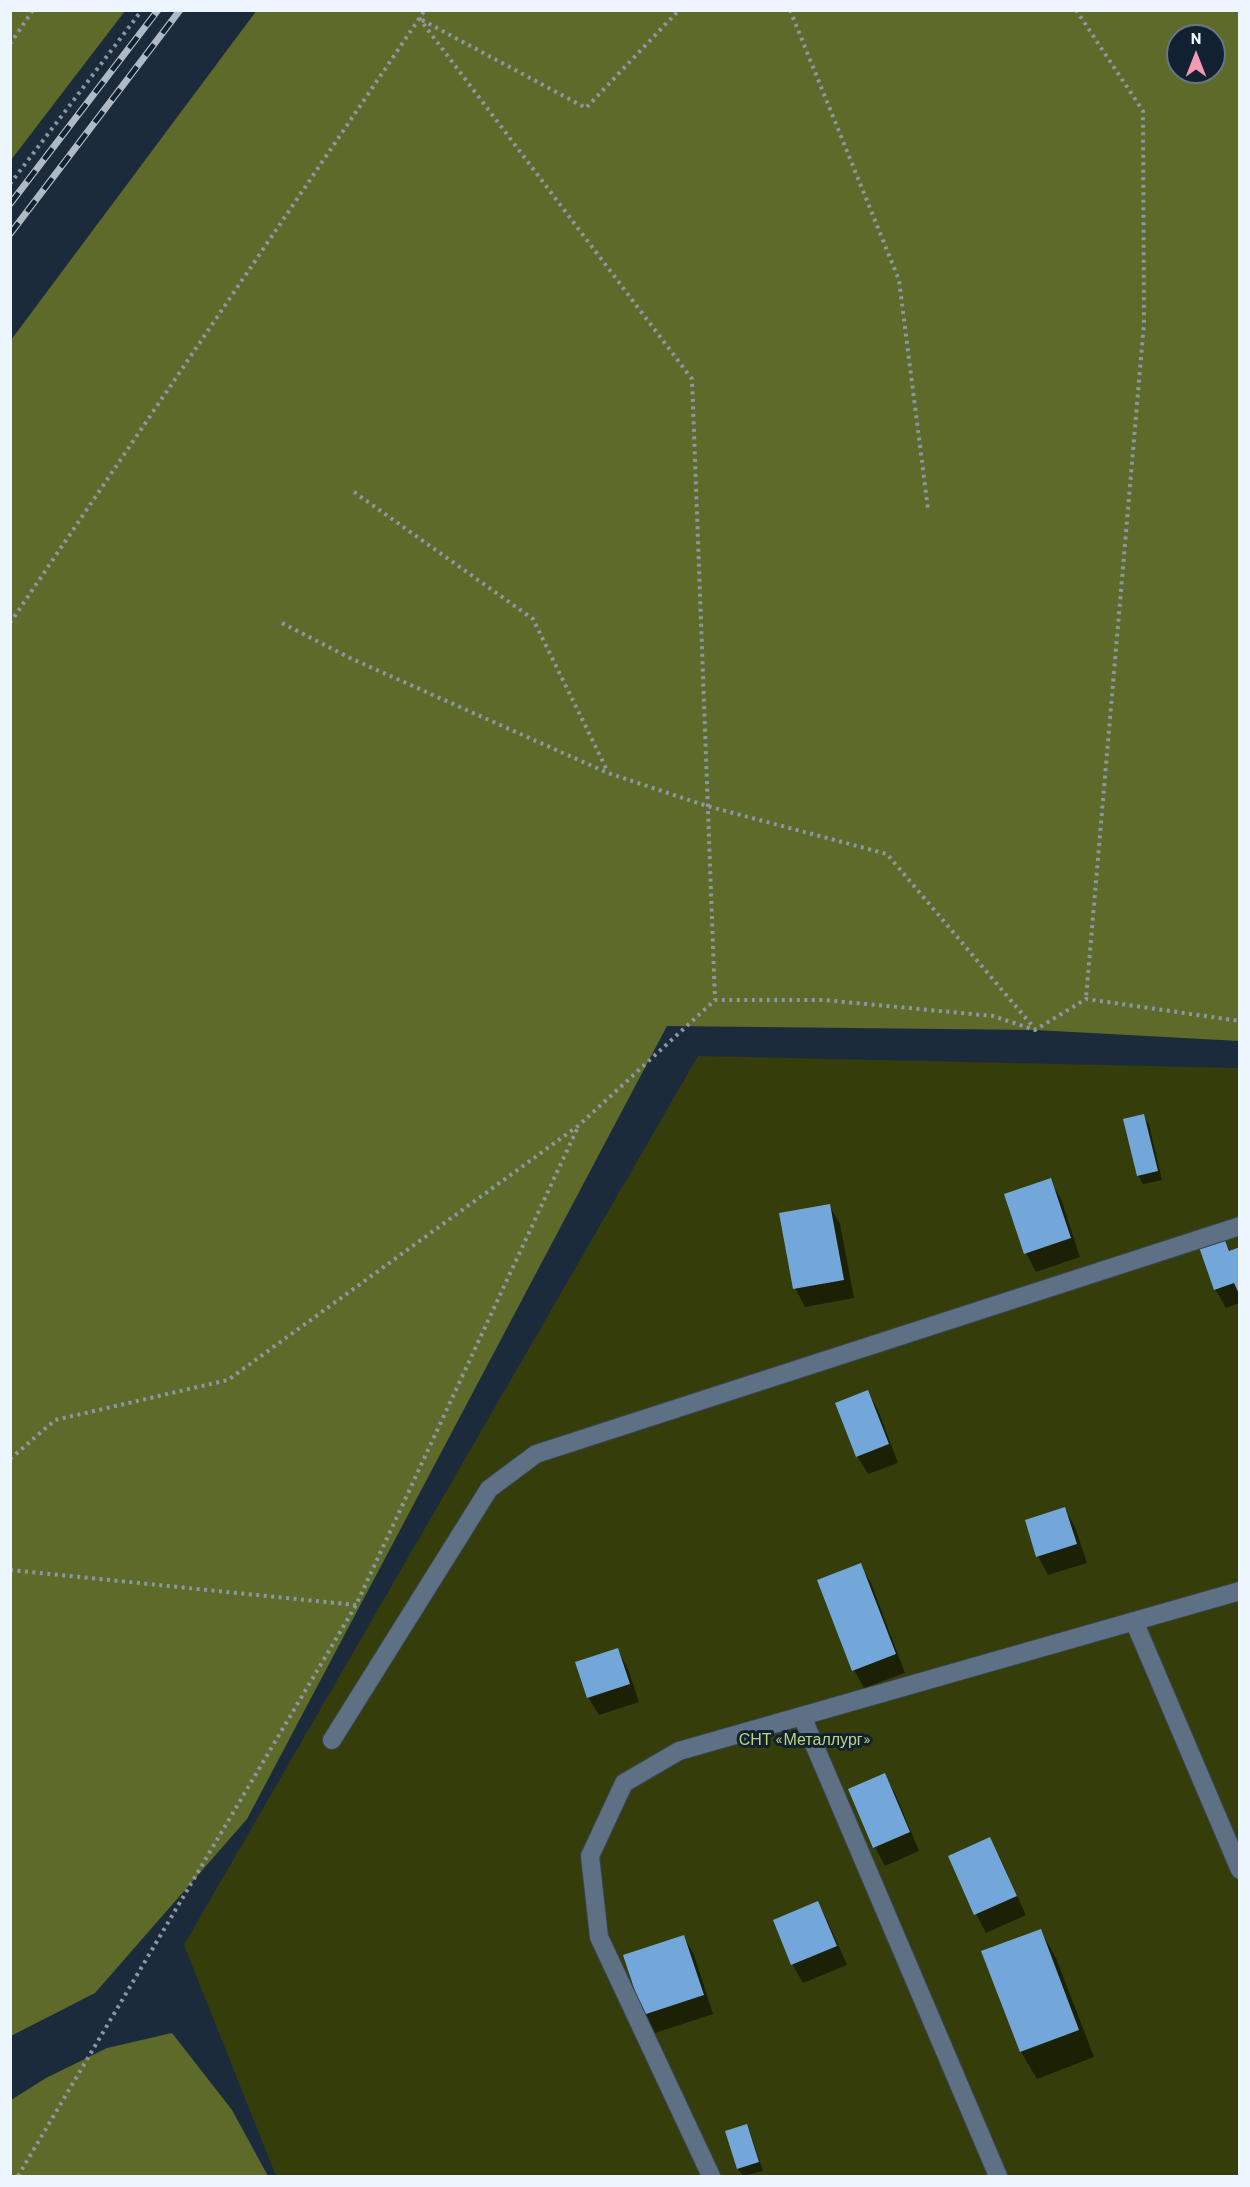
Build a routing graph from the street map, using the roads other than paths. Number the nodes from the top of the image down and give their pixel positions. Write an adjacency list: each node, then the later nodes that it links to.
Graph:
1 (1239, 1226): 5 (street)
2 (1239, 1591): 3 (street)
3 (1134, 1621): 4 (street); 6 (street)
4 (802, 1716): 7 (street); 8 (street)
5 (333, 1740)
6 (1239, 1870)
7 (711, 2176)
8 (998, 2176)

